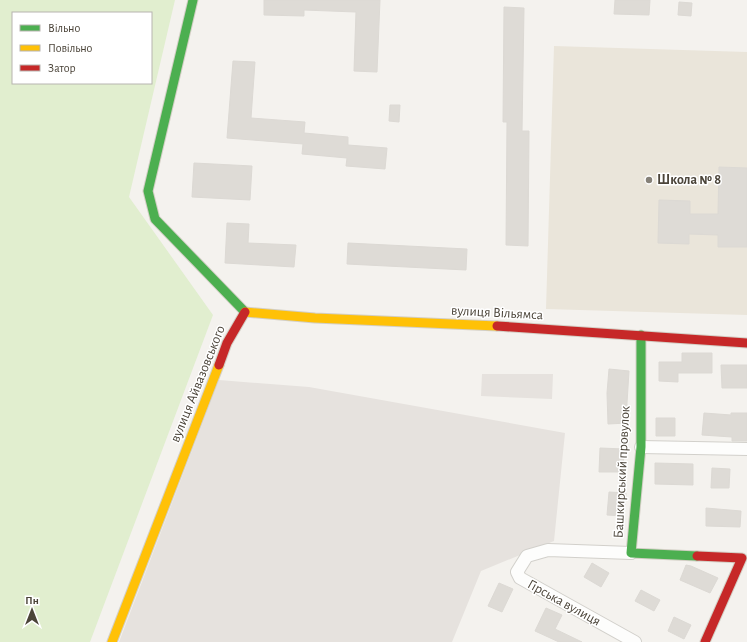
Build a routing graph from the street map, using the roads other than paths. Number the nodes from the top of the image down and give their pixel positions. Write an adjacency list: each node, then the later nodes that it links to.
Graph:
1 (193, 0): 2 (street)
2 (245, 312): 3 (street, вулиця Вільямса); 9 (street, вулиця Айвазовського)
3 (641, 335): 4 (street, вулиця Вільямса); 5 (street, Башкирський провулок)
4 (747, 343)
5 (641, 447): 6 (street); 7 (street, Башкирський провулок)
6 (747, 449)
7 (631, 553): 8 (street, Башкирський провулок); 10 (street, Гірська вулиця)
8 (744, 558): 11 (street, Башкирський провулок)
9 (112, 642)
10 (635, 642)
11 (705, 642)

